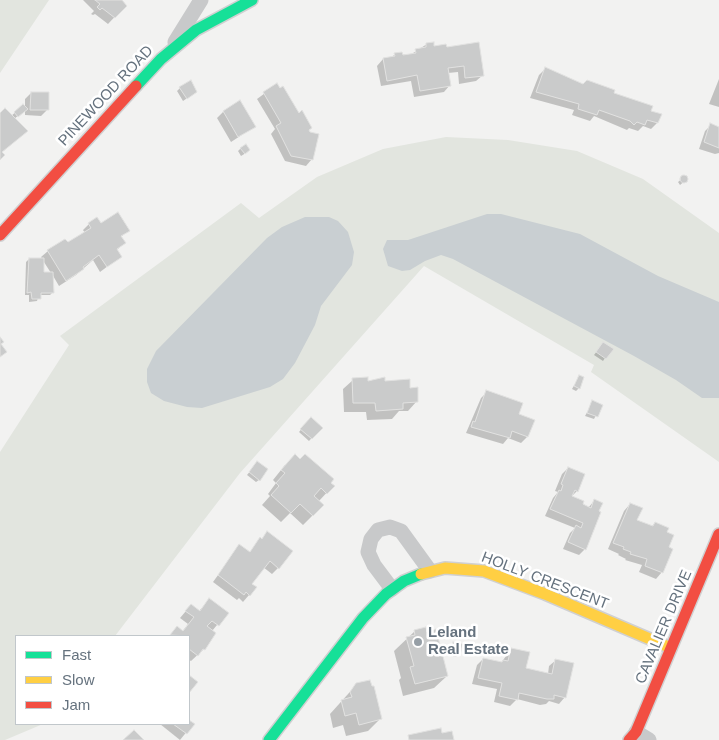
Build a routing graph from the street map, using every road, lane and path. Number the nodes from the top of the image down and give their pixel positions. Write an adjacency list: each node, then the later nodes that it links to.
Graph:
1 (201, 0): 3 (street)
2 (252, 0): 3 (street, PINEWOOD ROAD)
3 (171, 50): 4 (street, PINEWOOD ROAD)
4 (0, 235)
5 (719, 534): 8 (street, CAVALIER DRIVE)
6 (430, 571): 7 (street, HOLLY CRESCENT); 7 (street); 8 (street, HOLLY CRESCENT)
7 (392, 589): 10 (street, HOLLY CRESCENT)
8 (671, 648): 9 (street, CAVALIER DRIVE)
9 (638, 737)
10 (269, 740)

